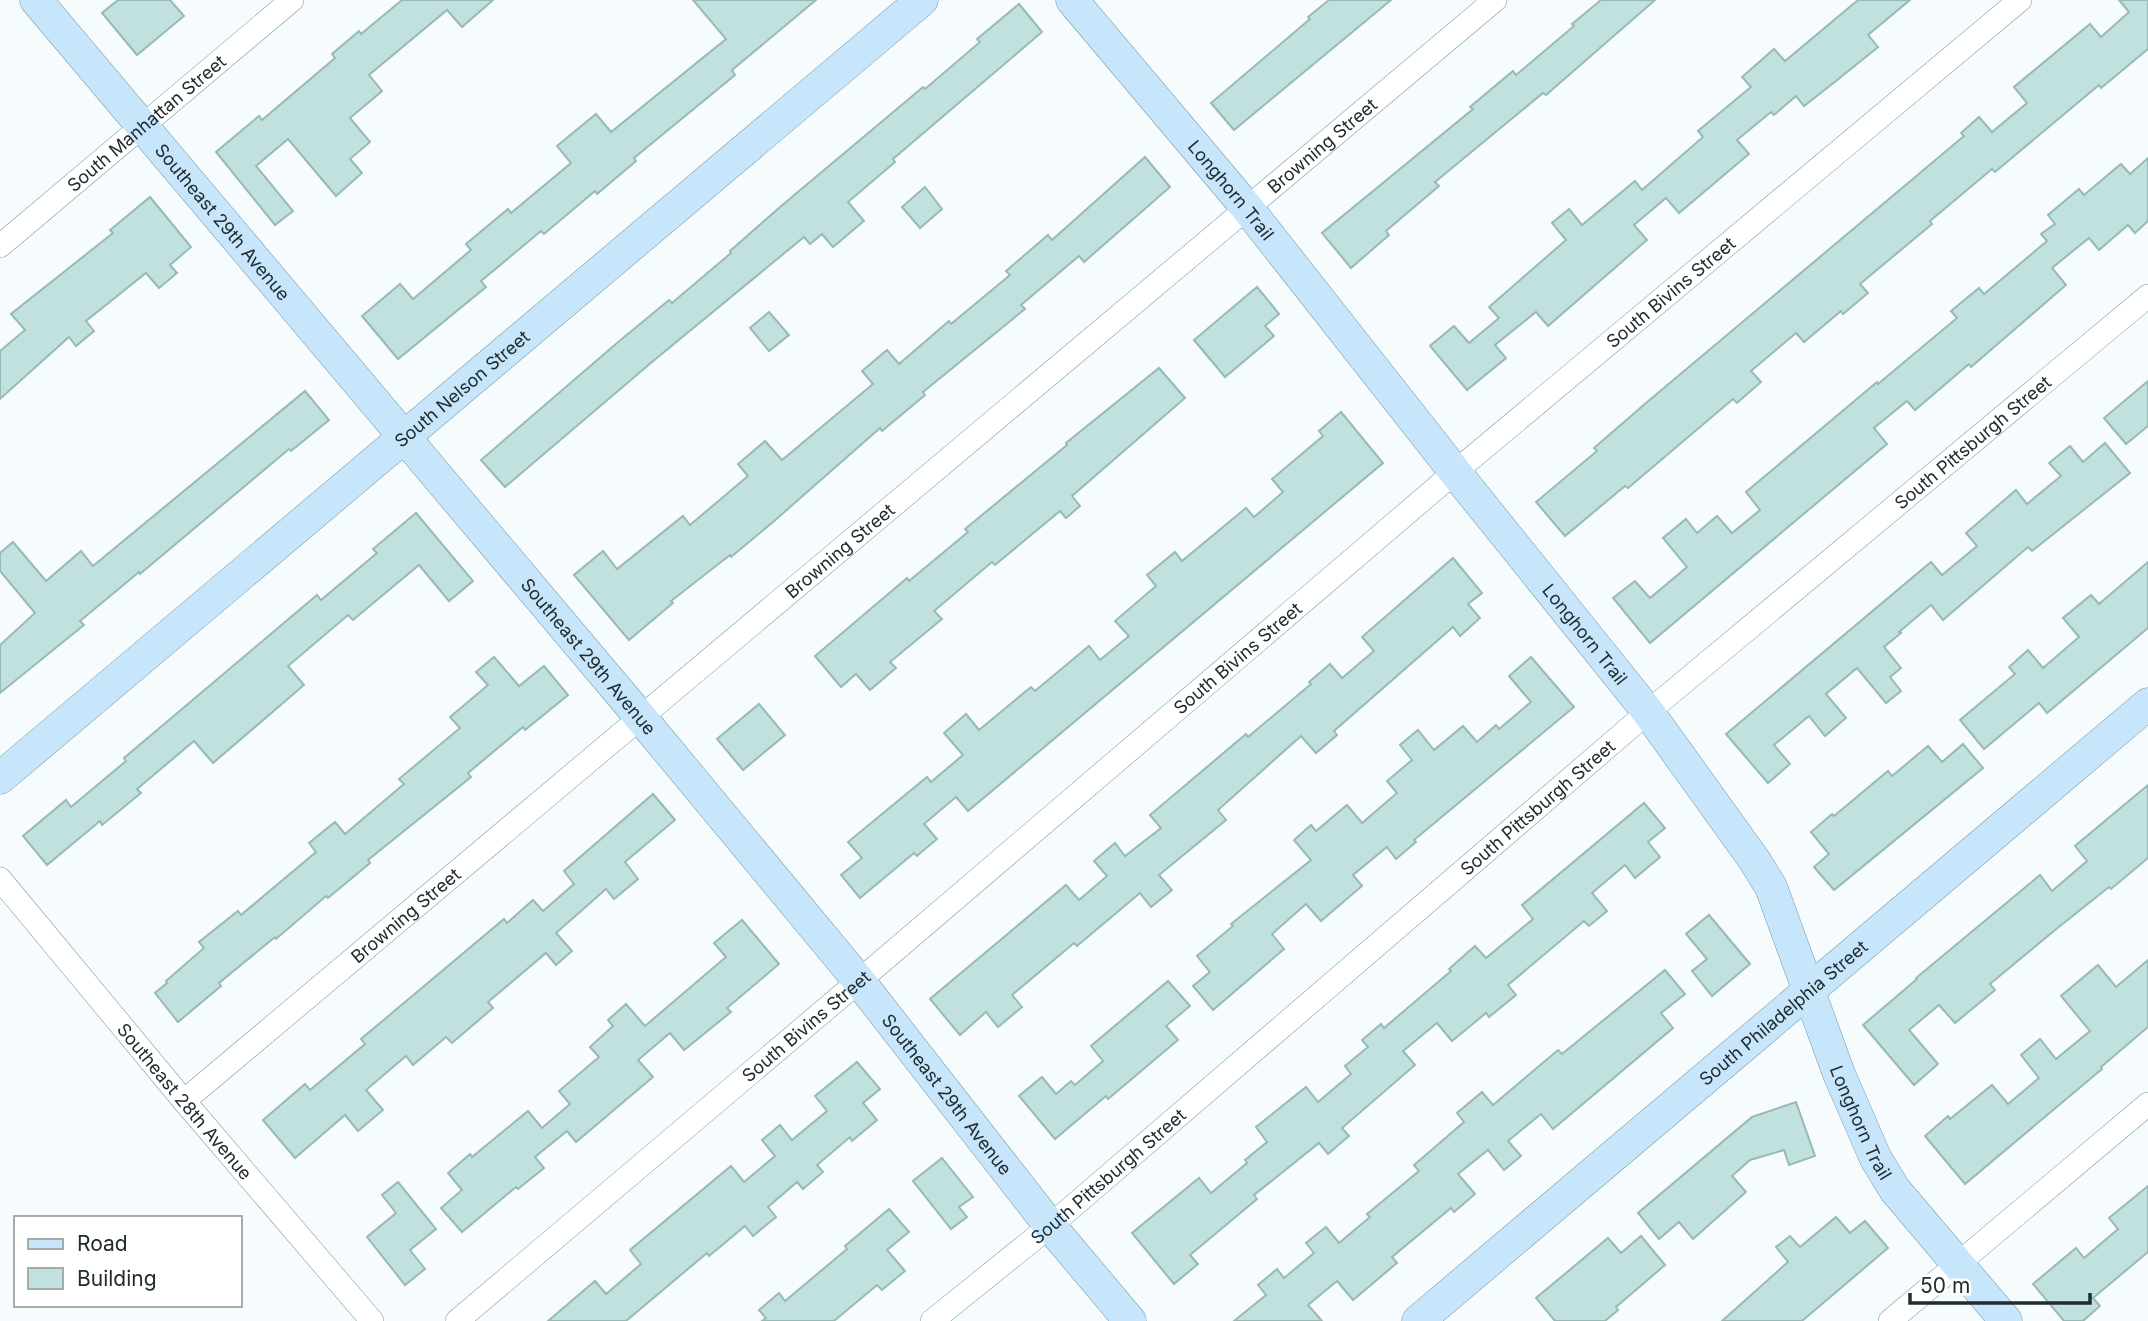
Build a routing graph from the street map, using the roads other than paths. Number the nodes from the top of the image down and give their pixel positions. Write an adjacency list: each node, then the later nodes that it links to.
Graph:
1 (36, 0): 7 (street, Southeast 29th Avenue)
2 (292, 0): 7 (street, South Manhattan Street)
3 (922, 0): 11 (street, South Nelson Street)
4 (1072, 0): 8 (street, Longhorn Trail)
5 (1494, 0): 8 (street, Browning Street)
6 (2020, 0): 12 (street, South Bivins Street)
7 (142, 126): 9 (street, South Manhattan Street); 11 (street, Southeast 29th Avenue)
8 (1248, 209): 12 (street, Longhorn Trail); 15 (street, Browning Street)
9 (0, 246)
10 (2148, 296): 14 (street, South Pittsburgh Street)
11 (403, 436): 15 (street, Southeast 29th Avenue); 16 (street, South Nelson Street)
12 (1455, 472): 14 (street, Longhorn Trail); 18 (street, South Bivins Street)
13 (2148, 704): 19 (street, South Philadelphia Street)
14 (1648, 712): 19 (street, Longhorn Trail); 22 (street, South Pittsburgh Street)
15 (641, 718): 18 (street, Southeast 29th Avenue); 20 (street, Browning Street)
16 (0, 778)
17 (0, 879): 20 (street, Southeast 28th Avenue)
18 (859, 981): 22 (street, Southeast 29th Avenue); 25 (street, South Bivins Street)
19 (1809, 990): 23 (street, Longhorn Trail); 28 (street, South Philadelphia Street)
20 (184, 1101): 24 (street, Southeast 28th Avenue)
21 (2148, 1104): 23 (street)
22 (1050, 1226): 26 (street, South Pittsburgh Street); 27 (street, Southeast 29th Avenue)
23 (1957, 1264): 29 (street); 30 (street, Longhorn Trail)
24 (372, 1321)
25 (457, 1321)
26 (932, 1321)
27 (1130, 1321)
28 (1418, 1321)
29 (1890, 1321)
30 (2006, 1321)

